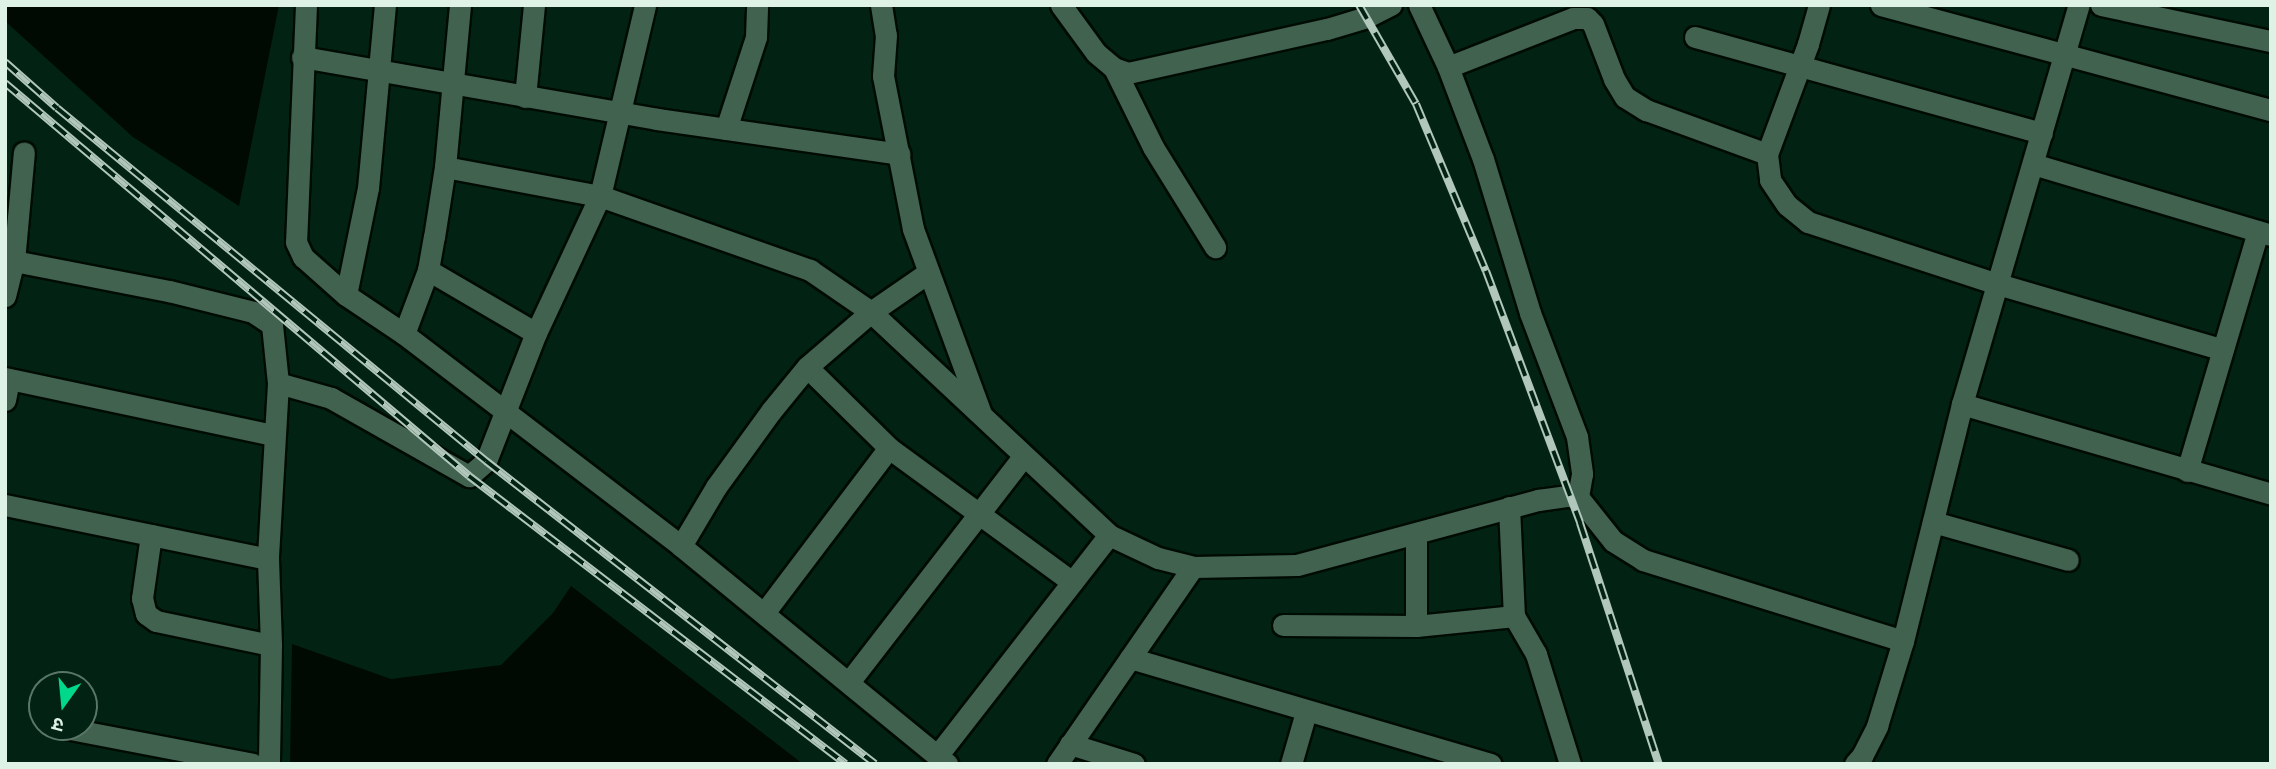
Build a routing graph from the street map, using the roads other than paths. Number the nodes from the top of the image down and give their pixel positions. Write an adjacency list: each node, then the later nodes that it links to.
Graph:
1 (306, 5): 18 (street)
2 (385, 5): 22 (street)
3 (460, 5): 23 (street)
4 (534, 5): 24 (street)
5 (645, 5): 26 (street)
6 (757, 5): 27 (street)
7 (881, 5): 30 (street)
8 (1061, 5): 21 (street)
9 (1391, 5): 21 (street)
10 (1419, 5): 20 (street)
11 (1819, 5): 19 (street)
12 (1881, 5): 17 (street)
13 (2079, 5): 17 (street)
14 (2101, 5): 16 (street)
15 (1695, 37): 19 (street)
16 (2271, 41)
17 (2065, 54): 25 (street); 28 (street)
18 (302, 57): 22 (street); 41 (street)
19 (1800, 66): 28 (street); 31 (street)
20 (1448, 67): 31 (street); 59 (street)
21 (1114, 68): 36 (street)
22 (379, 71): 23 (street); 41 (street)
23 (452, 84): 24 (street); 33 (street)
24 (525, 97): 26 (street)
25 (2271, 110)
26 (621, 113): 27 (street); 34 (street)
27 (726, 129): 30 (street)
28 (2042, 133): 32 (street)
29 (24, 152): 37 (street)
30 (899, 154): 39 (street)
31 (1767, 154): 40 (street)
32 (2033, 164): 35 (street); 40 (street)
33 (445, 167): 34 (street); 38 (street)
34 (600, 196): 43 (street); 44 (street)
35 (2264, 233): 46 (street)
36 (1215, 247)
37 (14, 261): 42 (street); 49 (street)
38 (428, 270): 44 (street); 45 (street)
39 (929, 272): 43 (street); 53 (street)
40 (1998, 284): 46 (street); 51 (street)
41 (346, 295): 45 (street)
42 (5, 296)
43 (871, 312): 47 (street); 53 (street)
44 (536, 333): 52 (street)
45 (404, 334): 52 (street)
46 (2223, 350): 57 (street)
47 (807, 367): 55 (street); 67 (street)
48 (7, 378): 50 (street); 54 (street)
49 (278, 383): 52 (street); 54 (street)
50 (5, 400)
51 (1962, 404): 57 (street); 63 (street)
52 (506, 412): 67 (street)
53 (983, 418): 56 (street)
54 (274, 435): 68 (street)
55 (890, 448): 62 (street); 72 (street)
56 (1023, 457): 62 (street); 66 (street)
57 (2187, 471): 58 (street)
58 (2271, 494)
59 (1578, 497): 61 (street); 76 (street)
60 (5, 505): 65 (street)
61 (1509, 507): 64 (street); 73 (street)
62 (981, 513): 71 (street); 79 (street)
63 (1933, 522): 69 (street); 76 (street)
64 (1416, 534): 70 (street); 75 (street)
65 (151, 535): 68 (street); 77 (street)
66 (1109, 535): 70 (street); 71 (street)
67 (681, 545): 72 (street)
68 (268, 559): 77 (street)
69 (2068, 561)
70 (1194, 567): 78 (street)
71 (1072, 582): 83 (street)
72 (764, 613): 79 (street)
73 (1514, 616): 75 (street); 90 (street)
74 (1283, 625): 75 (street)
75 (1416, 626)
76 (1903, 642): 91 (street)
77 (271, 645): 85 (street)
78 (1130, 658): 80 (street); 82 (street)
79 (849, 682): 83 (street)
80 (1306, 712): 88 (street); 89 (street)
81 (98, 734): 84 (street)
82 (1070, 744): 86 (street); 87 (street)
83 (942, 760)
84 (253, 764)
85 (269, 764)
86 (1057, 764)
87 (1134, 764)
88 (1291, 764)
89 (1491, 764)
90 (1570, 764)
91 (1855, 764)

